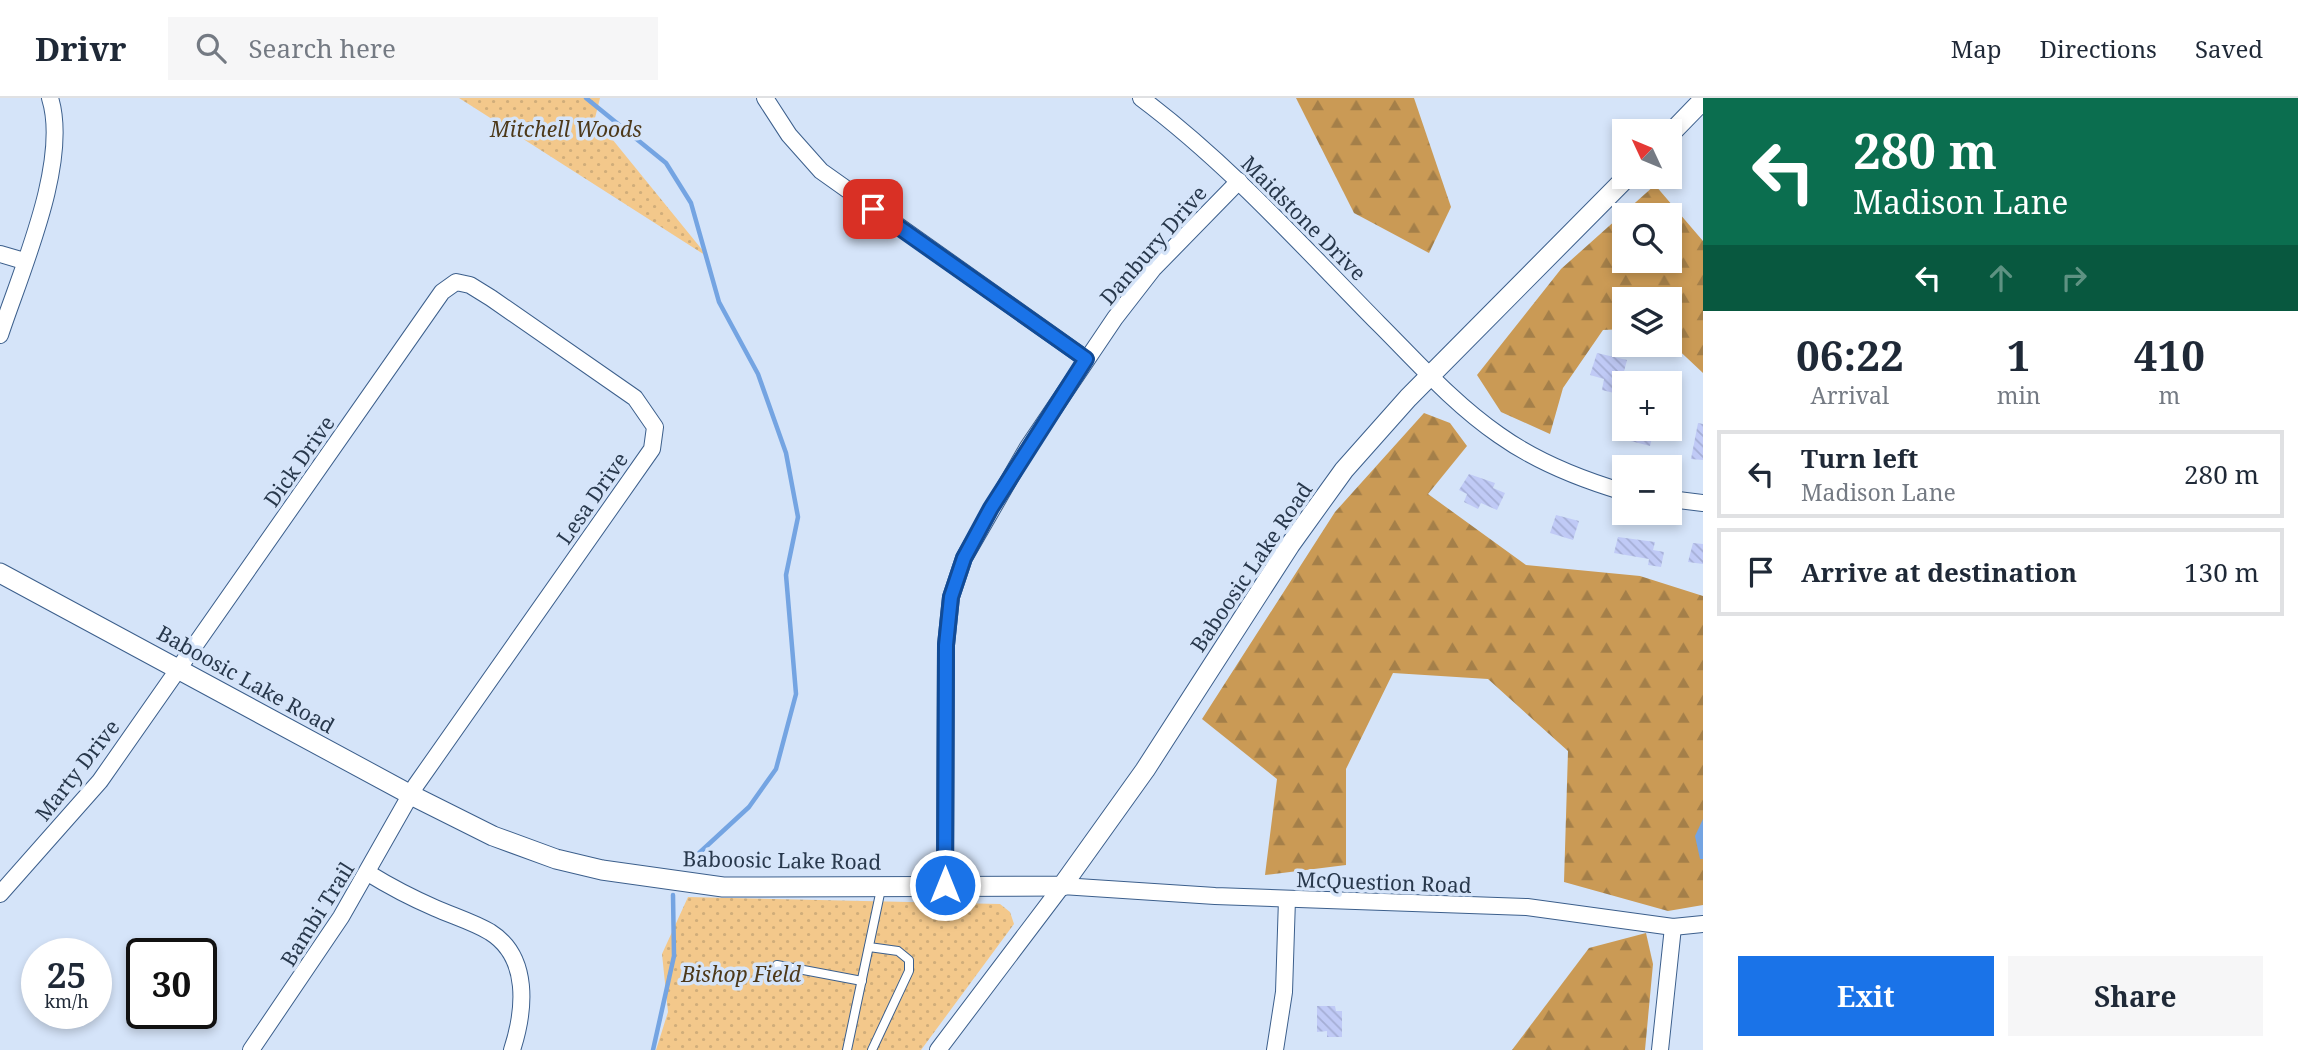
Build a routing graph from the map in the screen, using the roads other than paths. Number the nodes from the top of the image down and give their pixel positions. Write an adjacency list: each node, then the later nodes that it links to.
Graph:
1 (50, 98): 9 (street)
2 (765, 98): 12 (street)
3 (1141, 98): 6 (street, Maidstone Drive)
4 (1703, 100): 5 (street)
5 (1682, 122)
6 (1239, 181): 12 (street, Danbury Drive); 13 (street, Maidstone Drive)
7 (1615, 189): 13 (street, Baboosic Lake Road)
8 (0, 254): 9 (street)
9 (24, 261): 11 (street)
10 (456, 282): 18 (street, Dick Drive); 19 (street, Lesa Drive)
11 (0, 335)
12 (1086, 359): 22 (street, Danbury Drive)
13 (1430, 376): 14 (street, Maidstone Drive); 23 (street, Baboosic Lake Road)
14 (1612, 488)
15 (1682, 500): 16 (street)
16 (1703, 503)
17 (0, 573): 18 (street, Baboosic Lake Road)
18 (181, 669): 19 (street, Baboosic Lake Road); 24 (street, Marty Drive)
19 (411, 795): 20 (street, Bambi Trail); 21 (street, Baboosic Lake Road)
20 (368, 873): 31 (street, Bambi Trail); 32 (street)
21 (882, 884): 22 (street, Baboosic Lake Road); 28 (lane)
22 (945, 885): 23 (street, Baboosic Lake Road)
23 (1062, 886): 25 (street, McQuestion Road); 35 (street)
24 (0, 894)
25 (1287, 899): 27 (street, McQuestion Road); 36 (street)
26 (1703, 924): 27 (street, McQuestion Road)
27 (1673, 927): 37 (street)
28 (869, 947): 30 (lane); 34 (lane)
29 (777, 965): 30 (lane)
30 (862, 981): 33 (lane)
31 (251, 1050)
32 (512, 1050)
33 (847, 1050)
34 (872, 1050)
35 (938, 1050)
36 (1275, 1050)
37 (1660, 1050)

